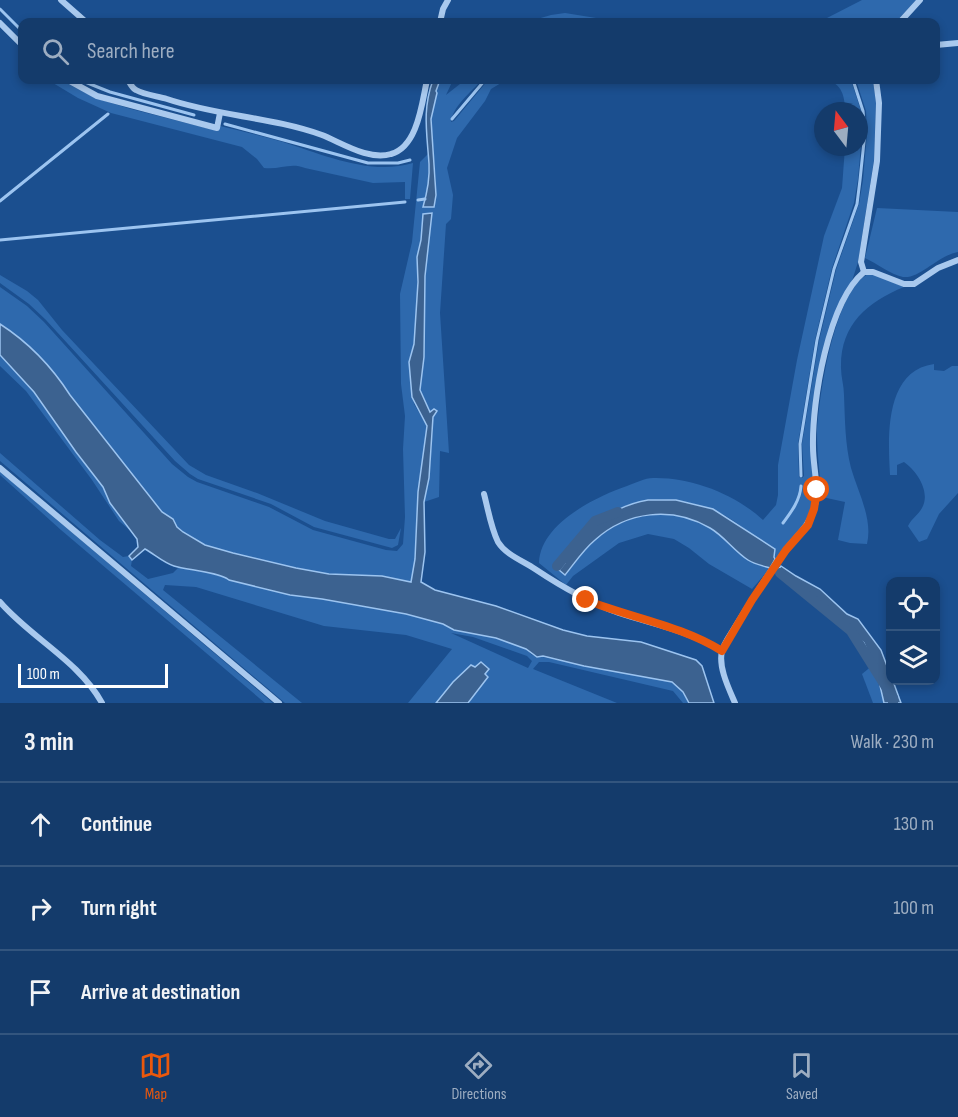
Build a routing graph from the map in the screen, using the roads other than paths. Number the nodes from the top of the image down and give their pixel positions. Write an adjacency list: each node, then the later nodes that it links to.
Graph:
1 (61, 0): 4 (street)
2 (448, 0): 5 (street)
3 (920, 0): 6 (street)
4 (81, 18)
5 (441, 18)
6 (904, 18)
7 (0, 23): 8 (street)
8 (18, 41)
9 (958, 43): 10 (street)
10 (940, 45)
11 (75, 84): 15 (street)
12 (131, 84): 15 (street)
13 (426, 84): 15 (street)
14 (877, 84): 17 (street)
15 (220, 113)
16 (958, 260): 17 (street)
17 (864, 272): 21 (street)
18 (0, 468): 23 (street)
19 (484, 494): 21 (street)
20 (0, 602): 22 (street)
21 (722, 651): 24 (street)
22 (102, 703)
23 (279, 703)
24 (735, 703)

